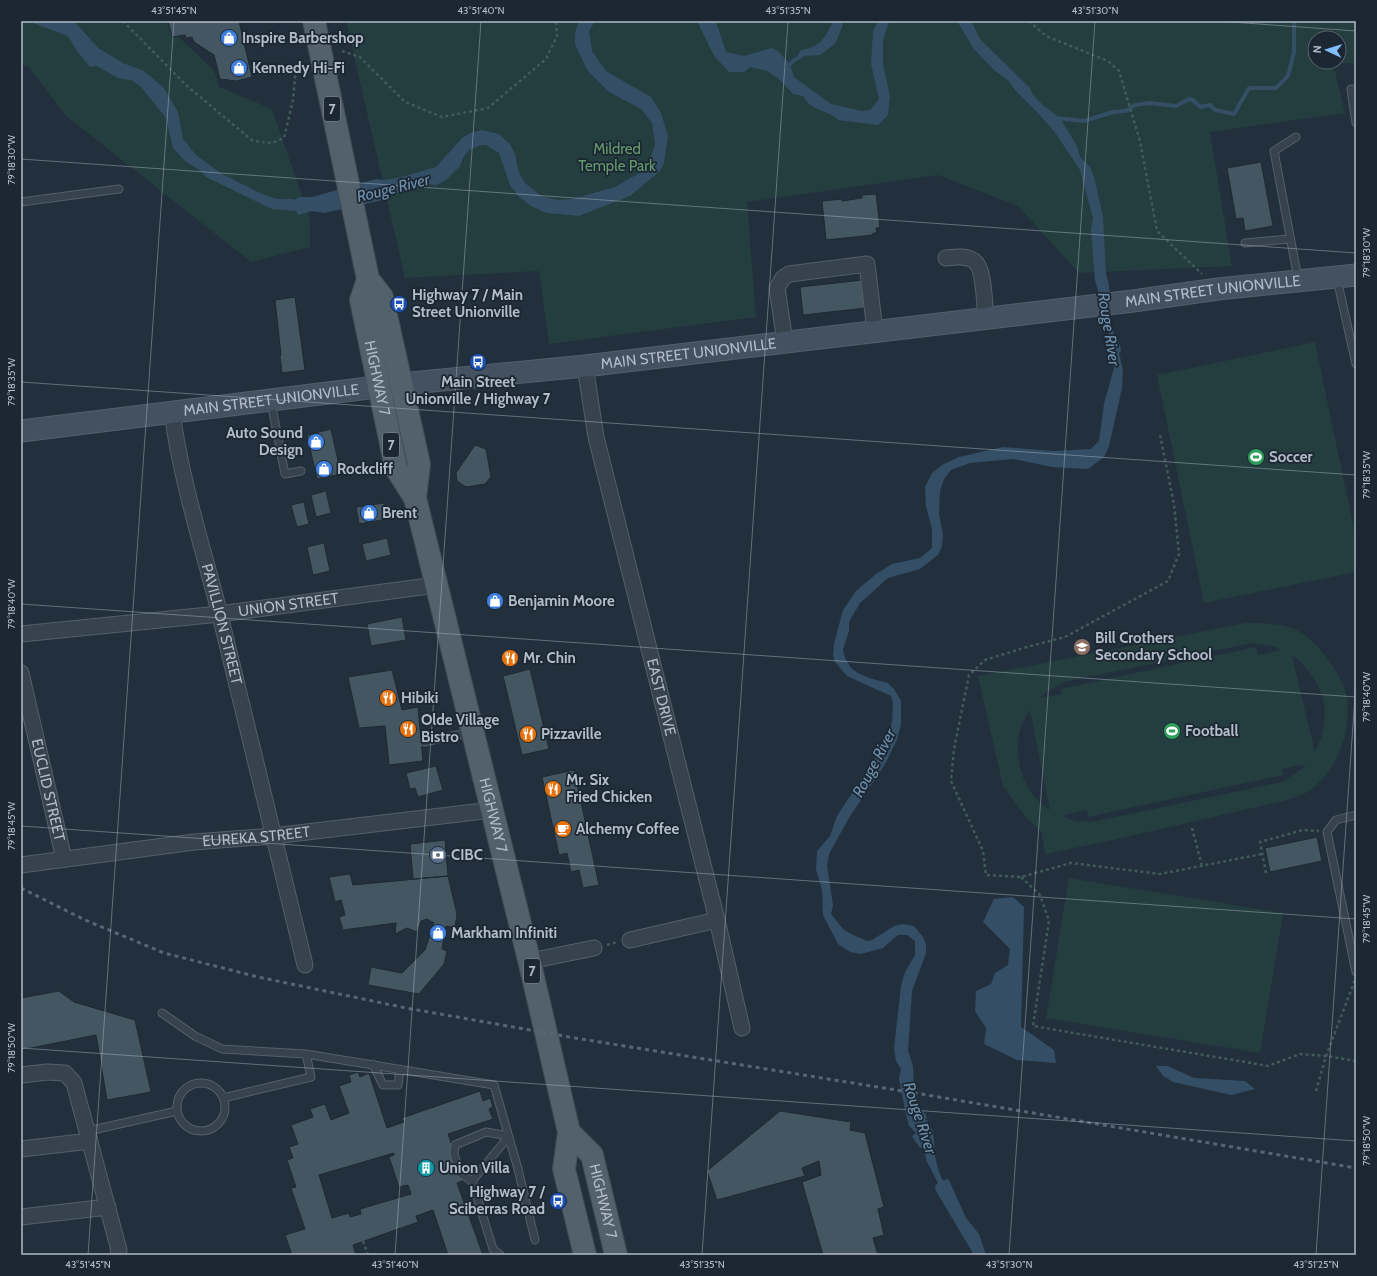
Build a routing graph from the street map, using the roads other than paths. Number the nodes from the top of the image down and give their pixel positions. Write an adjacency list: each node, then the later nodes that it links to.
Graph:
1 (314, 21): 11 (main road, HIGHWAY 7 / 7)
2 (1356, 90): 3 (lane)
3 (1356, 123)
4 (1296, 137): 7 (lane)
5 (119, 190): 6 (lane)
6 (21, 202)
7 (1290, 239): 8 (lane); 12 (lane)
8 (1245, 243)
9 (946, 258): 13 (street)
10 (1346, 276): 12 (main road, MAIN STREET UNIONVILLE); 16 (lane)
11 (368, 279): 18 (main road, HIGHWAY 7 / 7); 19 (main road, HIGHWAY 7 / 7)
12 (1298, 281): 13 (main road, MAIN STREET UNIONVILLE)
13 (986, 318): 14 (main road, MAIN STREET UNIONVILLE)
14 (875, 331): 15 (main road, MAIN STREET UNIONVILLE); 15 (street)
15 (785, 342): 17 (main road, MAIN STREET UNIONVILLE)
16 (1356, 364)
17 (585, 366): 18 (main road, MAIN STREET UNIONVILLE); 36 (street, EAST DRIVE)
18 (401, 384): 19 (main road, MAIN STREET UNIONVILLE); 24 (main road, HIGHWAY 7 / 7)
19 (379, 387): 20 (main road, MAIN STREET UNIONVILLE); 24 (main road, HIGHWAY 7 / 7)
20 (271, 400): 21 (main road, MAIN STREET UNIONVILLE); 23 (lane)
21 (172, 412): 22 (main road, MAIN STREET UNIONVILLE); 26 (street, PAVILLION STREET)
22 (21, 431)
23 (301, 471)
24 (415, 498): 25 (main road, HIGHWAY 7 / 7)
25 (436, 585): 26 (street, UNION STREET); 29 (main road, HIGHWAY 7 / 7)
26 (219, 614): 27 (street, UNION STREET); 33 (street, PAVILLION STREET)
27 (21, 634)
28 (21, 673): 34 (street, EUCLID STREET)
29 (473, 732): 30 (lane); 31 (main road, HIGHWAY 7 / 7)
30 (424, 742)
31 (492, 810): 33 (street, EUREKA STREET); 39 (main road, HIGHWAY 7 / 7)
32 (1356, 815): 41 (lane)
33 (273, 836): 34 (street, EUREKA STREET); 40 (street, PAVILLION STREET)
34 (64, 859): 35 (street, EUREKA STREET)
35 (21, 865)
36 (716, 920): 37 (street); 43 (street, EAST DRIVE)
37 (630, 940)
38 (594, 948): 39 (street)
39 (530, 961): 50 (main road, HIGHWAY 7 / 7)
40 (305, 965)
41 (1356, 972)
42 (162, 1013): 44 (lane)
43 (742, 1028)
44 (306, 1054): 45 (lane); 48 (lane)
45 (373, 1064): 46 (lane); 46 (lane)
46 (400, 1069): 52 (lane)
47 (21, 1075): 51 (street)
48 (223, 1098): 49 (lane); 49 (lane)
49 (178, 1111): 51 (lane)
50 (570, 1132): 58 (main road, HIGHWAY 7); 61 (main road, HIGHWAY 7 / 7)
51 (89, 1136): 53 (street); 55 (street)
52 (509, 1136): 54 (lane); 54 (lane); 57 (lane)
53 (21, 1149)
54 (472, 1181): 60 (lane)
55 (108, 1207): 56 (street); 59 (street)
56 (21, 1217)
57 (535, 1240)
58 (612, 1254)
59 (118, 1255)
60 (500, 1255)
61 (585, 1255)

